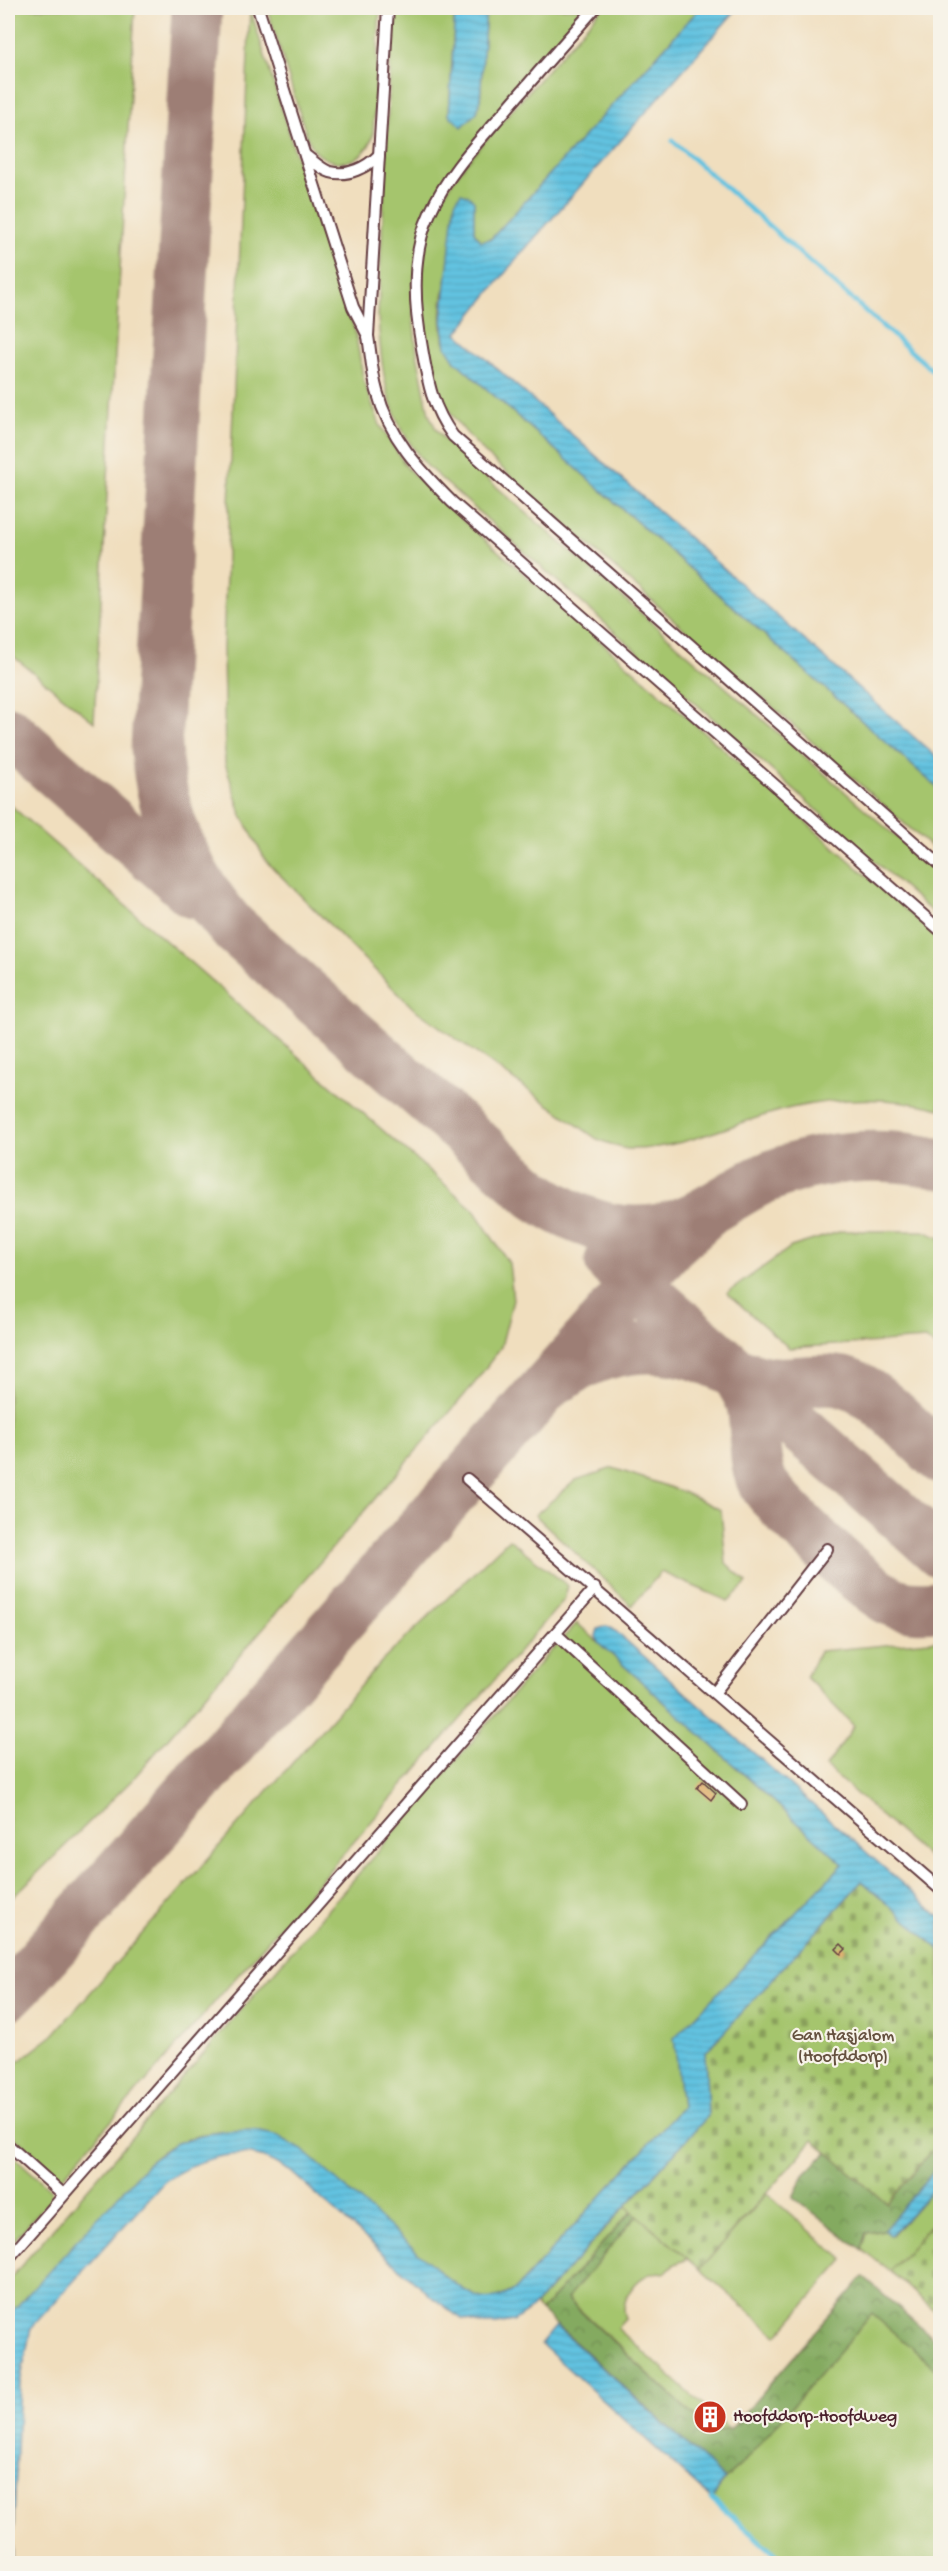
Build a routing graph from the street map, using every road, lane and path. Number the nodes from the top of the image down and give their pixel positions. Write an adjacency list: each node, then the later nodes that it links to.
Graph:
1 (258, 8): 4 (lane)
2 (388, 8): 5 (lane)
3 (595, 8): 7 (lane)
4 (305, 155): 5 (lane); 6 (lane)
5 (379, 155): 6 (lane)
6 (368, 336): 8 (lane)
7 (940, 866)
8 (940, 930)
9 (467, 1479): 11 (lane)
10 (826, 1549): 13 (lane)
11 (595, 1588): 12 (lane); 13 (lane)
12 (556, 1634): 14 (lane); 17 (lane)
13 (715, 1692): 15 (lane)
14 (741, 1804)
15 (940, 1888)
16 (8, 2145): 17 (lane)
17 (63, 2194): 18 (lane)
18 (8, 2259)

